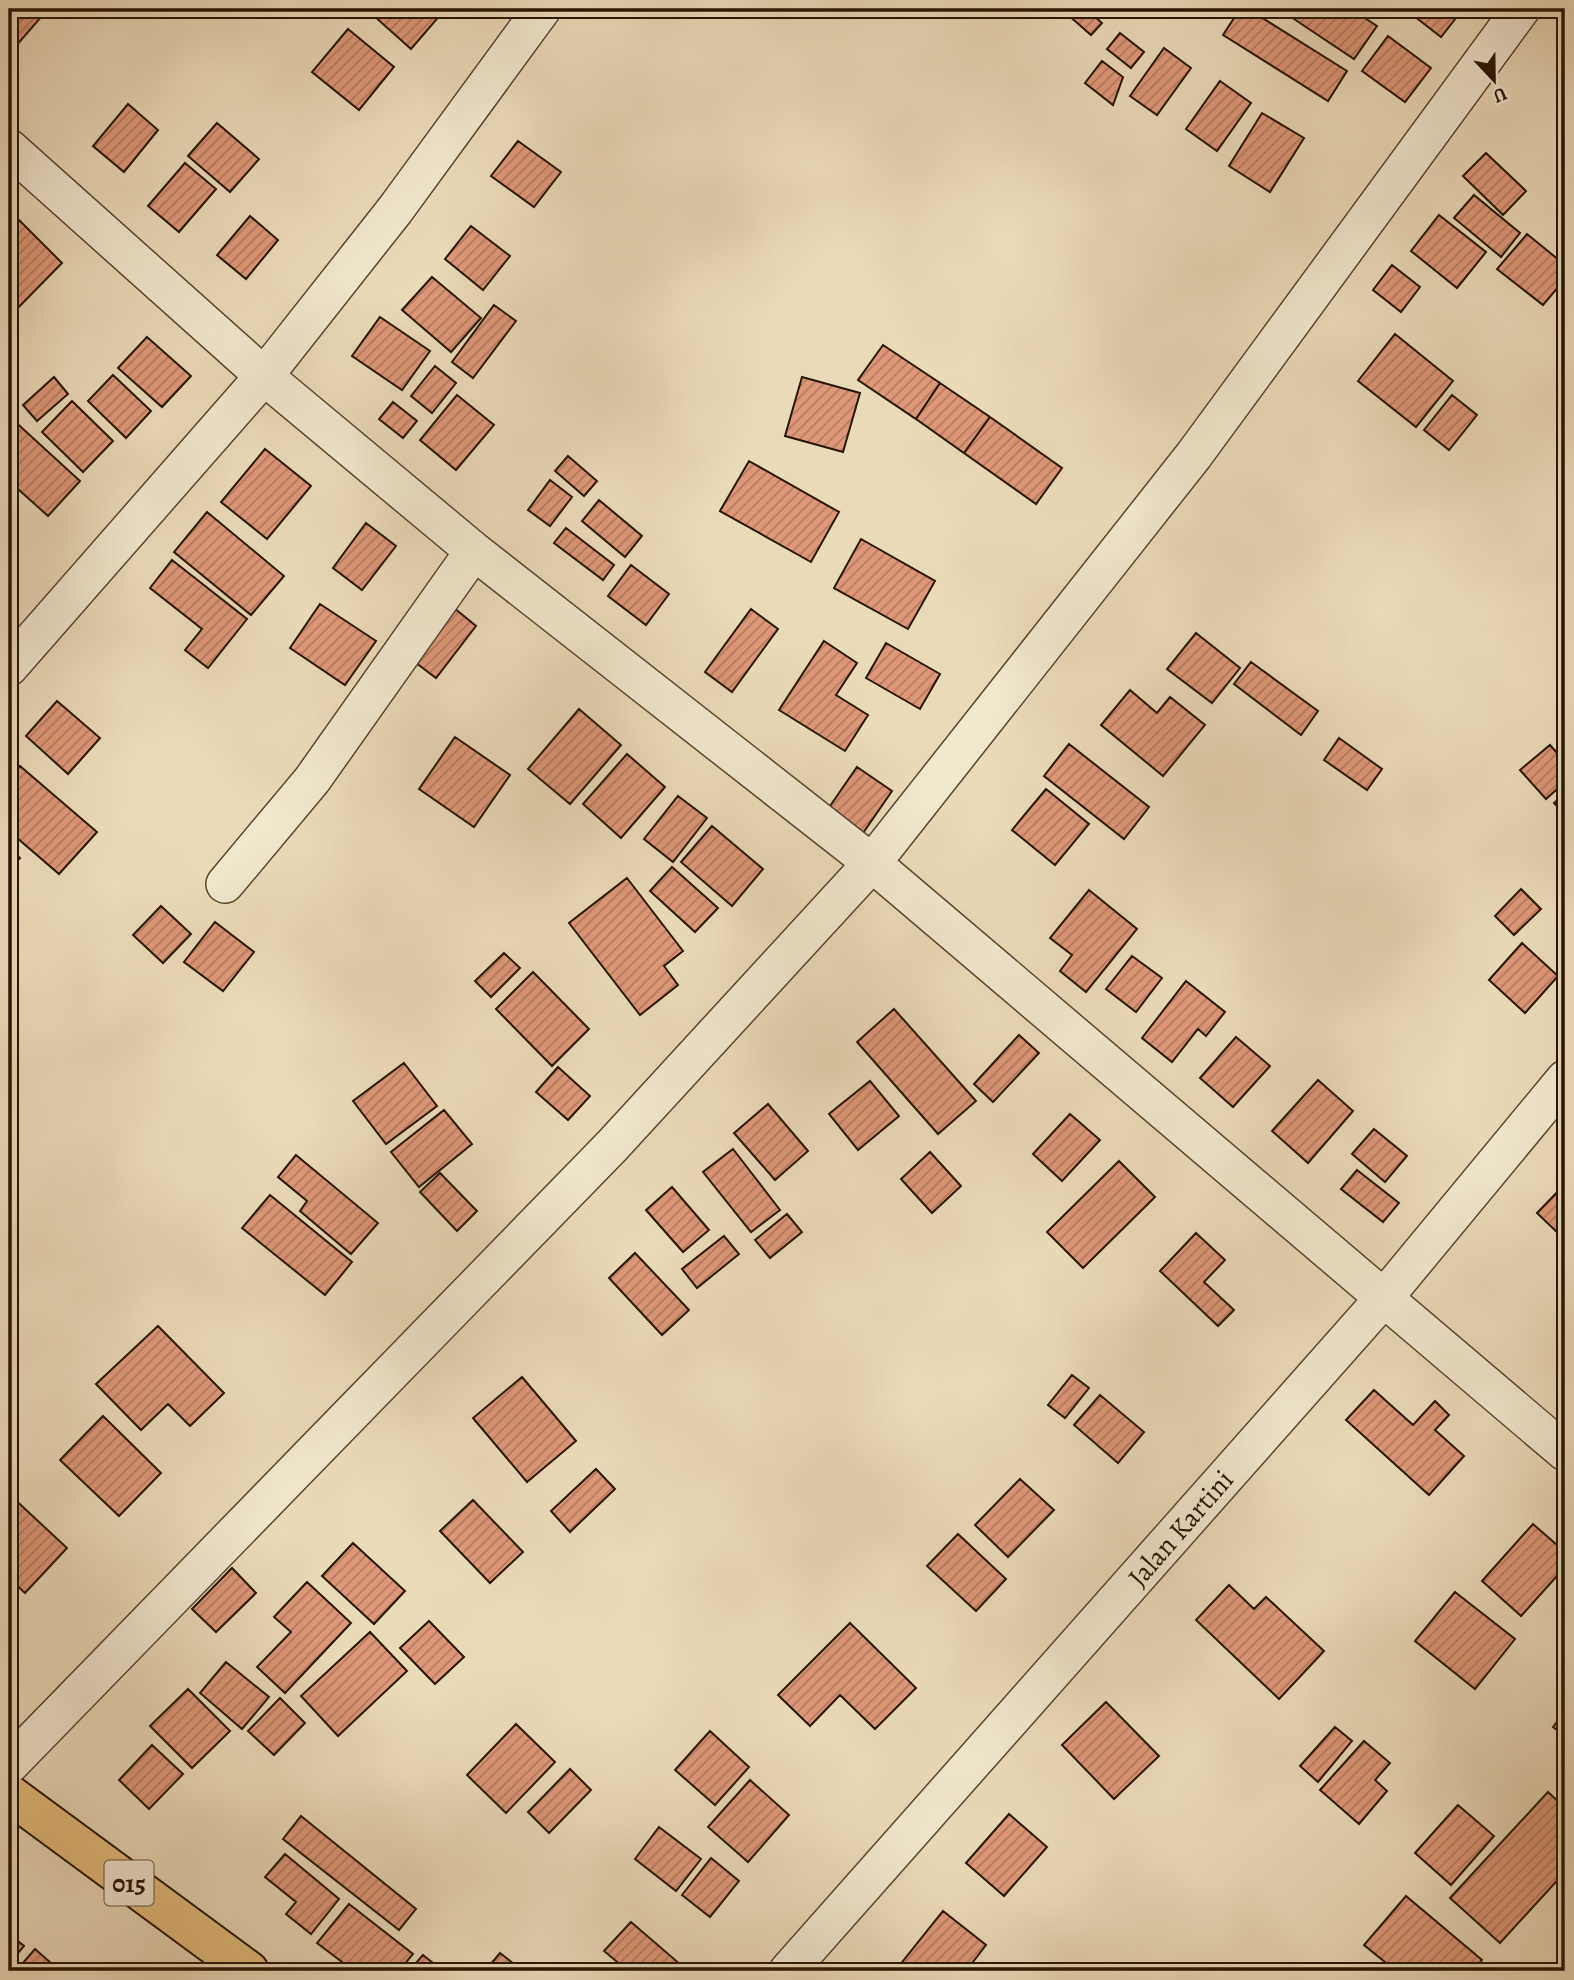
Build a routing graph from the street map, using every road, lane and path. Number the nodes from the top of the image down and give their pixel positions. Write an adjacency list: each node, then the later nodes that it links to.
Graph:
1 (542, 9): 4 (street)
2 (1521, 9): 7 (street)
3 (9, 148): 4 (street)
4 (264, 376): 5 (street); 6 (street)
5 (474, 551): 7 (street); 8 (street)
6 (9, 667)
7 (872, 863): 10 (street); 12 (street)
8 (225, 884)
9 (1565, 1079): 10 (street, Jalan Kartini)
10 (1383, 1299): 11 (street); 15 (street, Jalan Kartini)
11 (1565, 1452)
12 (9, 1765)
13 (9, 1794): 14 (main road, 015)
14 (249, 1971)
15 (788, 1971)

